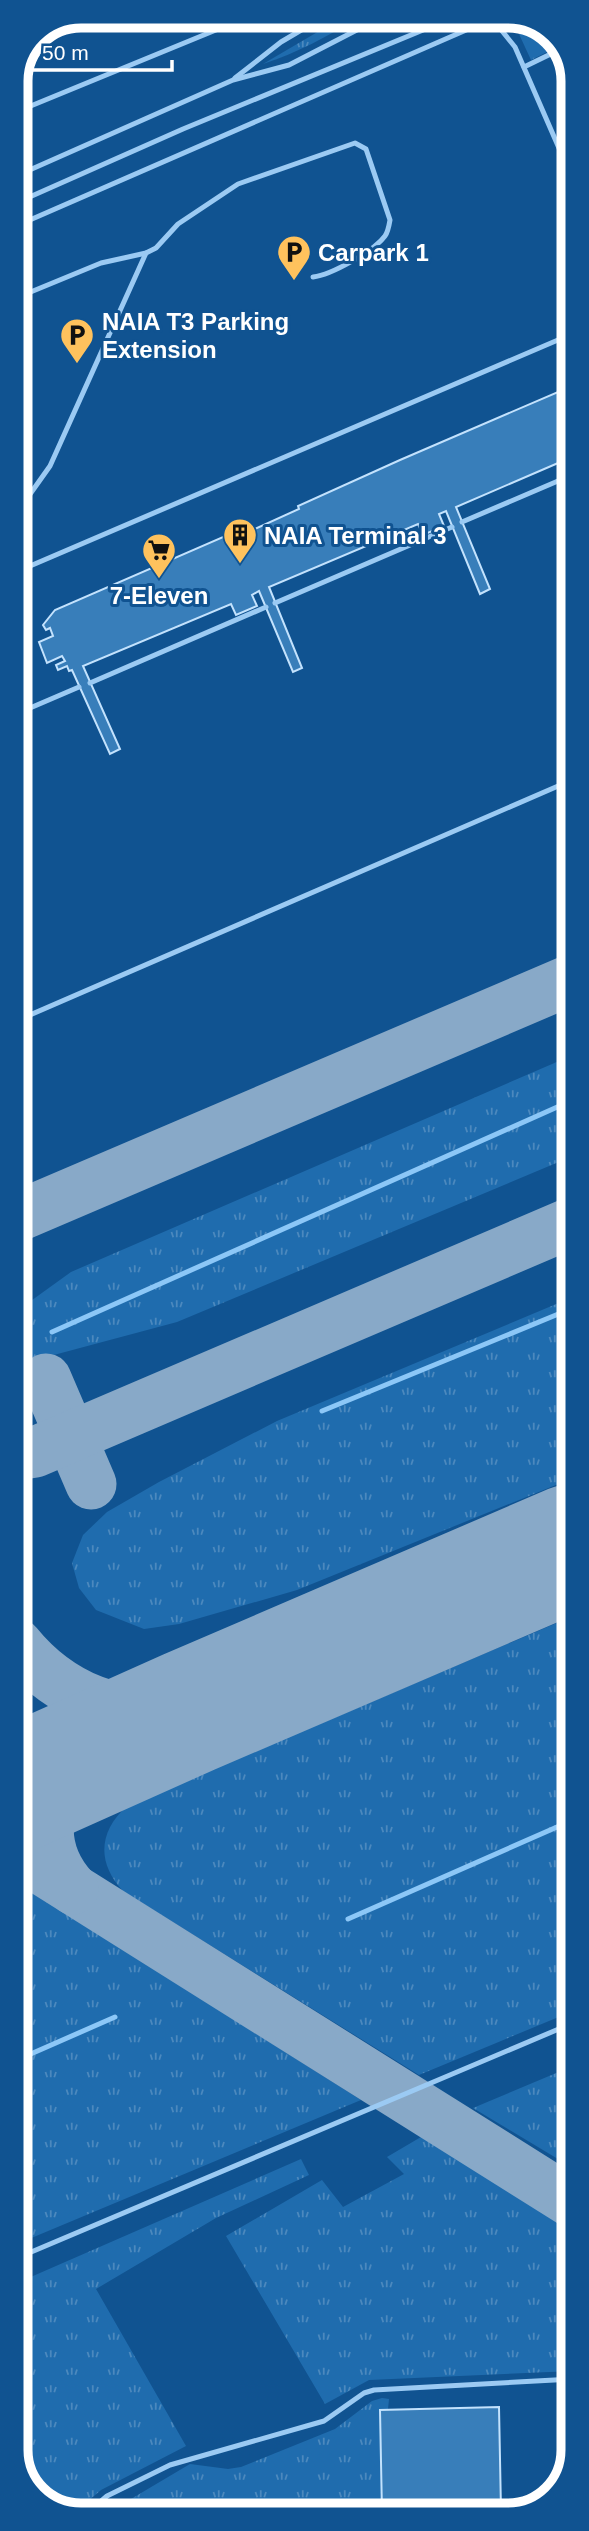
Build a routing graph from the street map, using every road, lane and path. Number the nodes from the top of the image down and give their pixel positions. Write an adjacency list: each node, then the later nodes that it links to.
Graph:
1 (221, 28): 10 (lane)
2 (305, 28): 9 (lane)
3 (361, 28): 9 (lane)
4 (429, 28): 13 (lane)
5 (469, 28): 14 (lane)
6 (500, 28): 8 (lane)
7 (553, 53): 8 (lane)
8 (524, 66): 11 (lane)
9 (233, 80): 12 (lane)
10 (28, 107)
11 (561, 152)
12 (28, 171)
13 (28, 198)
14 (28, 221)
15 (146, 253): 16 (lane); 17 (lane); 20 (lane)
16 (313, 276)
17 (28, 293)
18 (561, 339): 23 (lane)
19 (561, 480): 21 (lane)
20 (28, 498)
21 (462, 523)
22 (452, 527): 24 (lane)
23 (28, 567)
24 (275, 603)
25 (266, 607): 26 (lane)
26 (90, 682)
27 (79, 687): 28 (lane)
28 (28, 709)
29 (561, 785): 30 (lane)
30 (28, 1016)
31 (561, 2028): 32 (lane)
32 (28, 2253)
33 (561, 2380): 34 (lane)
34 (99, 2503)

